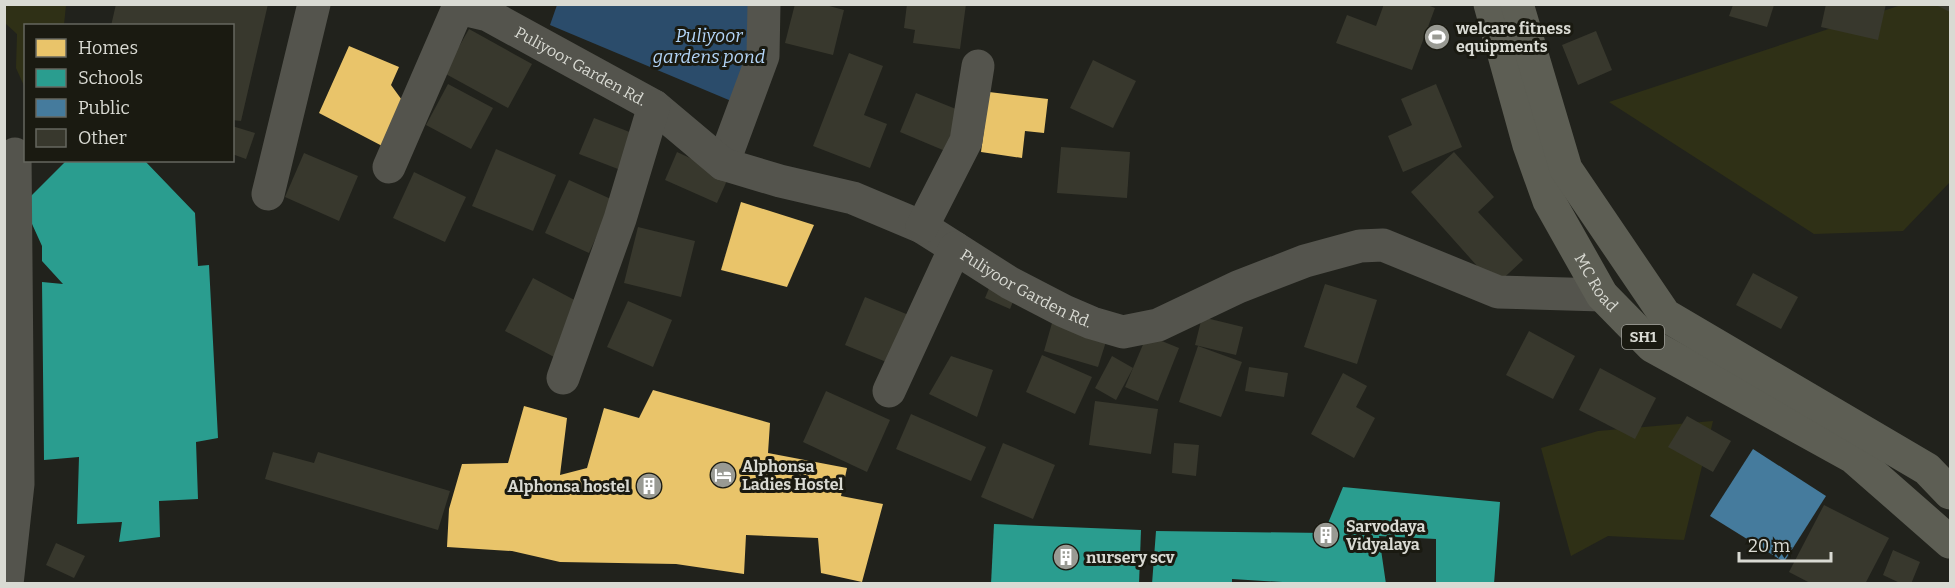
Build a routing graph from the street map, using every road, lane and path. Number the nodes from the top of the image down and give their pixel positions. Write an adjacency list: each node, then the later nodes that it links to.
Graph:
1 (314, 4): 11 (street)
2 (764, 4): 9 (street)
3 (1490, 4): 14 (main road, MC Road / SH1)
4 (1517, 4): 17 (main road, SH1)
5 (497, 10): 7 (street, Puliyoor Garden Rd.); 10 (street, Puliyoor Garden Rd.)
6 (978, 66): 12 (street)
7 (654, 105): 9 (street, Puliyoor Garden Rd.); 15 (street)
8 (15, 154): 19 (street)
9 (723, 164): 12 (street, Puliyoor Garden Rd.)
10 (389, 167)
11 (268, 194)
12 (922, 227): 13 (street, Puliyoor Garden Rd.)
13 (955, 248): 14 (street, Puliyoor Garden Rd.); 16 (street)
14 (1602, 295): 18 (main road, MC Road / SH1)
15 (563, 378)
16 (889, 391)
17 (1950, 493)
18 (1950, 542)
19 (7, 584)

